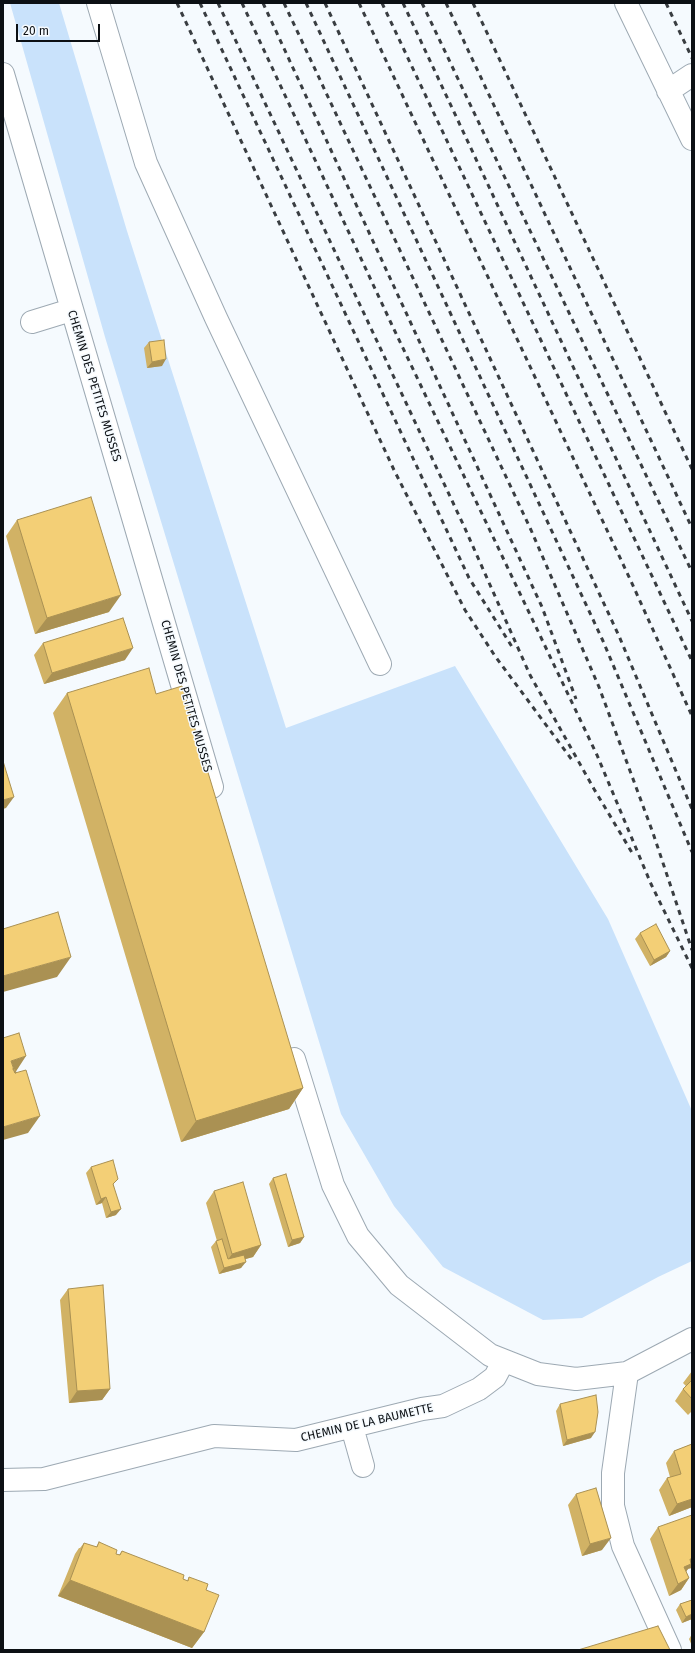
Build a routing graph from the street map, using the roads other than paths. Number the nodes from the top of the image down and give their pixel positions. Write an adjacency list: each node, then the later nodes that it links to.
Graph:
1 (98, 3): 9 (street)
2 (626, 3): 5 (street)
3 (3, 74): 7 (street, CHEMIN DES PETITES MUSSES)
4 (692, 75): 5 (street)
5 (668, 91): 6 (street)
6 (692, 139)
7 (71, 310): 8 (street); 10 (street, CHEMIN DES PETITES MUSSES)
8 (32, 322)
9 (380, 664)
10 (217, 807)
11 (289, 1042): 13 (street)
12 (692, 1338): 14 (street)
13 (504, 1362): 14 (street); 15 (street, CHEMIN DE LA BAUMETTE)
14 (627, 1373): 18 (street)
15 (352, 1427): 16 (street); 17 (street, CHEMIN DE LA BAUMETTE)
16 (362, 1466)
17 (3, 1480)
18 (670, 1650)

